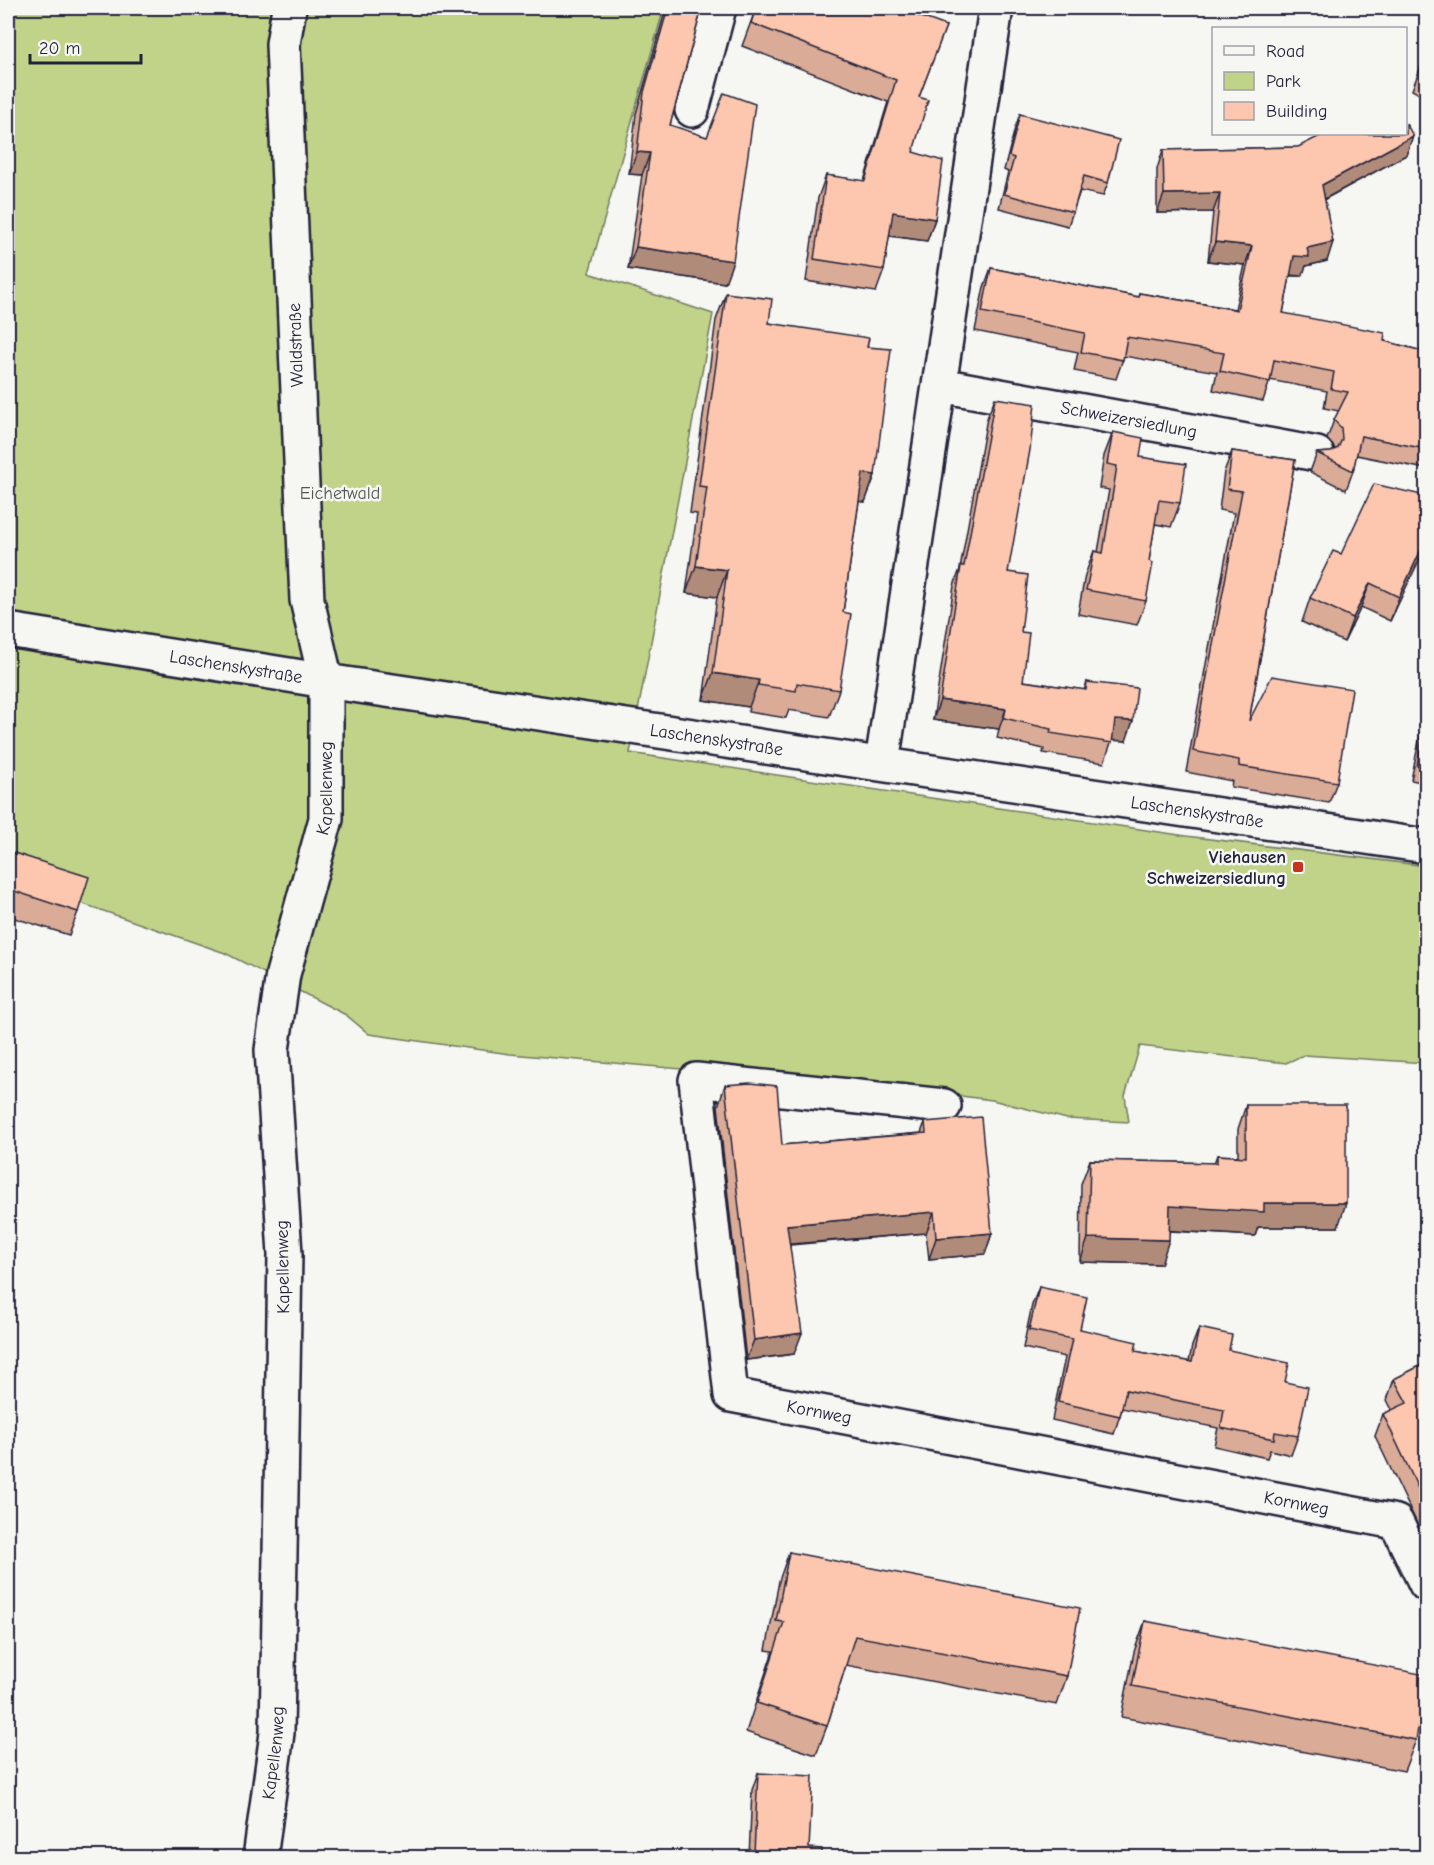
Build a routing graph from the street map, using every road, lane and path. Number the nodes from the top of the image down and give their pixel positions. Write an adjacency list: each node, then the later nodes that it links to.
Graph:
1 (289, 8): 8 (street, Waldstraße)
2 (718, 8): 4 (street)
3 (996, 8): 5 (street)
4 (692, 110)
5 (940, 385): 6 (street, Schweizersiedlung); 9 (street)
6 (1317, 454)
7 (8, 630): 8 (street, Laschenskystraße)
8 (326, 681): 9 (street, Laschenskystraße); 13 (street, Kapellenweg)
9 (882, 763): 10 (street, Laschenskystraße)
10 (1426, 846)
11 (944, 1106): 12 (street, Kornweg)
12 (1426, 1584)
13 (260, 1857)

